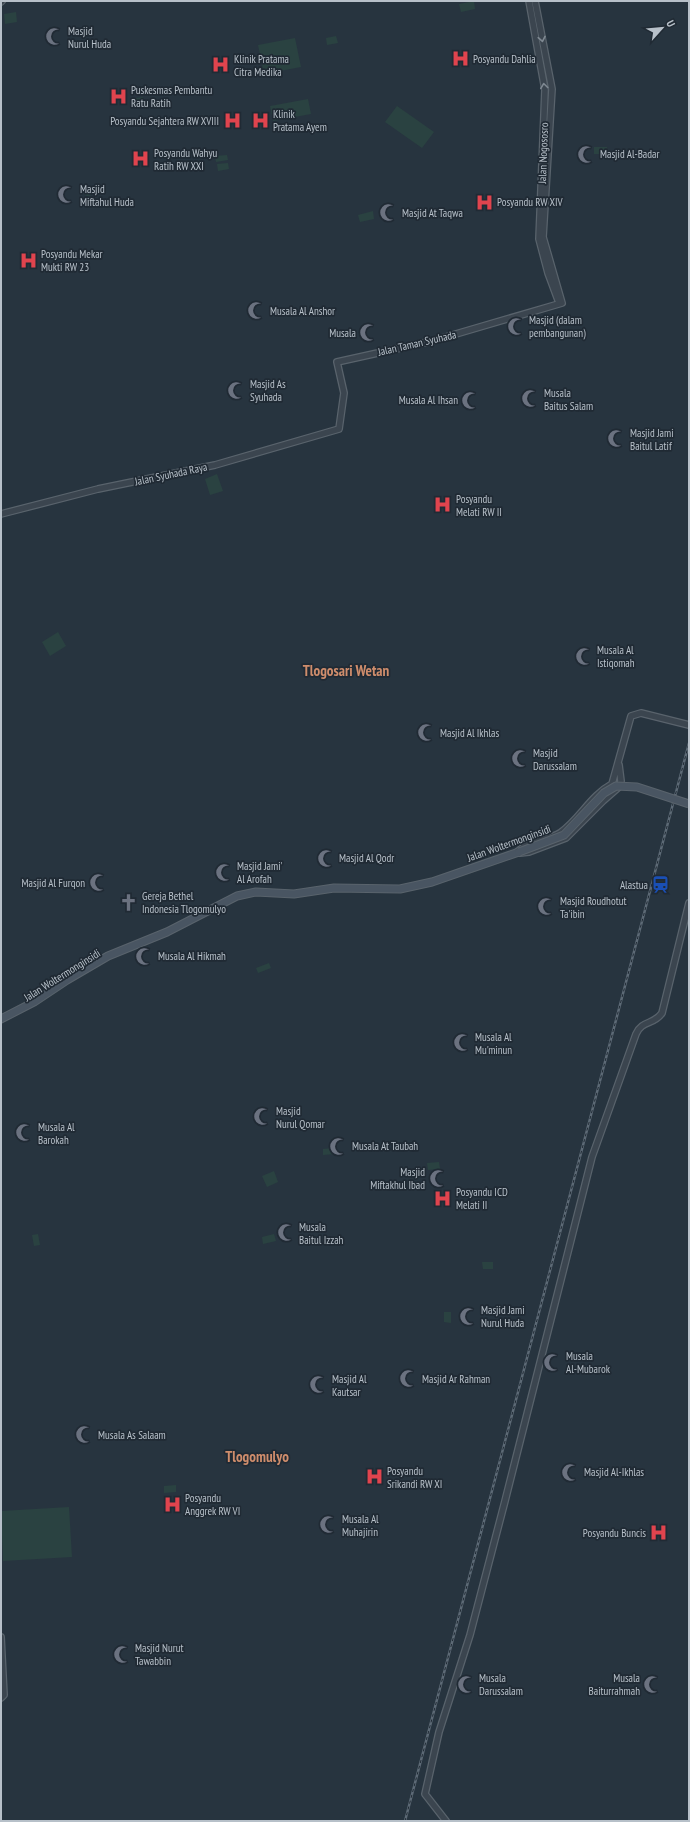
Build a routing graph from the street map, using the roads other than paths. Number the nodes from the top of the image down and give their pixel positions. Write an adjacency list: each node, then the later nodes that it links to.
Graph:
1 (529, 1): 3 (street, Jalan Nogososro, one-way to 1)
2 (535, 1): 3 (street, Jalan Nogososro, one-way to 3)
3 (550, 272): 4 (street, Jalan Nogososro)
4 (561, 303): 5 (street, Jalan Taman Syuhada)
5 (339, 429): 6 (street, Jalan Syuhada Raya)
6 (1, 514)
7 (689, 725): 8 (street)
8 (618, 762): 9 (street); 10 (street)
9 (621, 781): 10 (street); 12 (street)
10 (612, 784): 12 (street)
11 (689, 804): 12 (main road, Jalan Woltermonginsidi, bridge)
12 (517, 852): 14 (main road, Jalan Woltermonginsidi)
13 (689, 903): 19 (street)
14 (48, 995): 15 (main road, Jalan Woltermonginsidi); 16 (main road, Jalan Woltermonginsidi)
15 (1, 1019)
16 (1, 1024)
17 (1, 1637): 18 (street)
18 (2, 1697)
19 (446, 1821)

